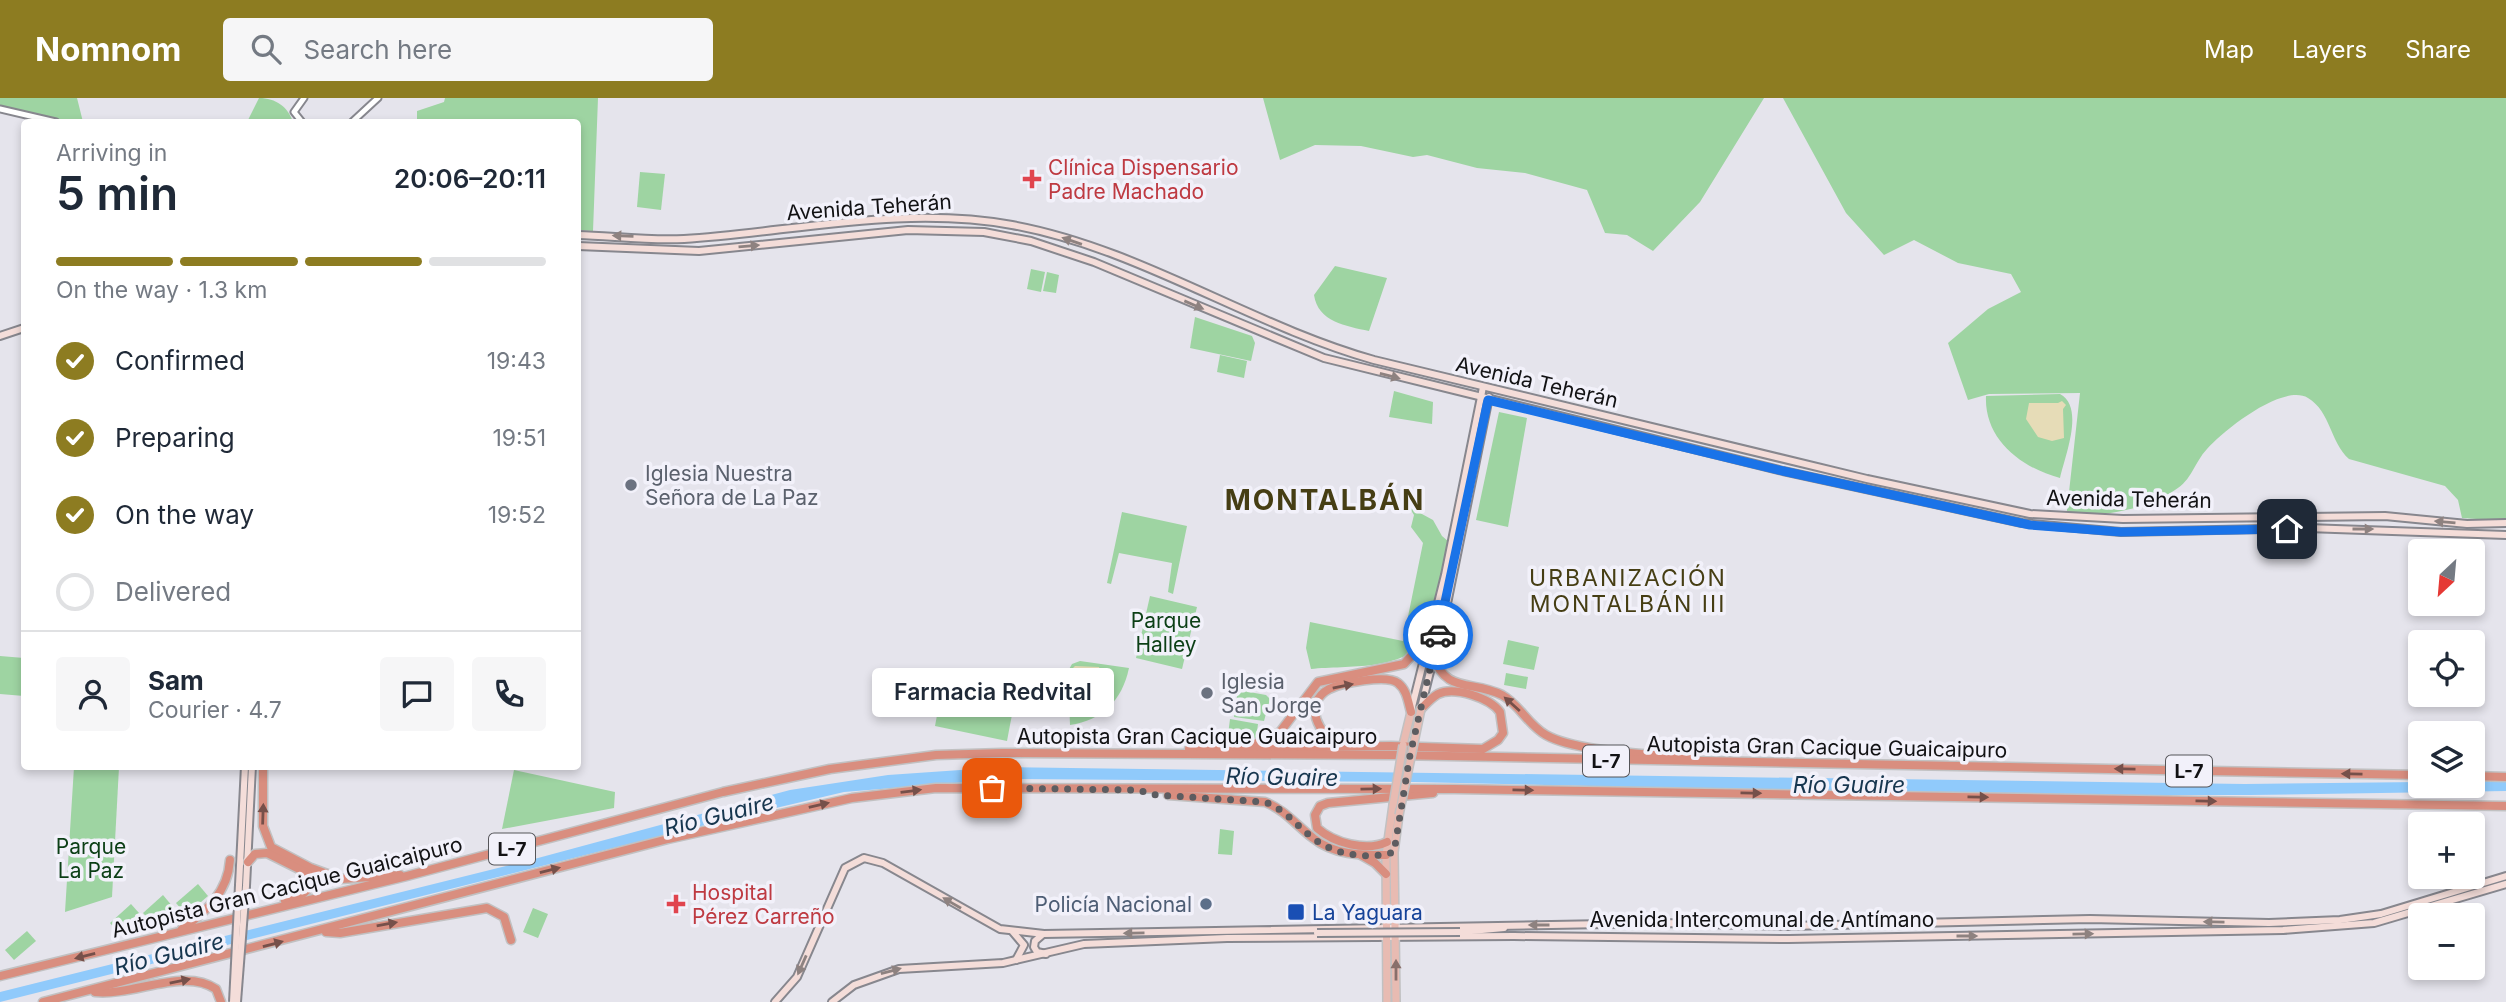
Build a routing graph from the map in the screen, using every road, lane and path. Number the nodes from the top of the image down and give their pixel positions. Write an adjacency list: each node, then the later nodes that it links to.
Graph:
1 (304, 98): 5 (street)
2 (378, 98): 6 (street)
3 (0, 109): 4 (street)
4 (42, 119)
5 (299, 119)
6 (355, 119)
7 (581, 235): 11 (main road, Avenida Teherán, one-way to 7)
8 (581, 246): 12 (main road, Avenida Teherán, one-way to 12)
9 (21, 329): 10 (main road)
10 (0, 336)
11 (1487, 388): 12 (main road); 13 (main road); 14 (main road, Avenida Teherán, one-way to 11)
12 (1480, 397): 13 (main road, Avenida Teherán); 16 (main road)
13 (1488, 400): 15 (main road, Avenida Teherán, one-way to 15); 17 (main road)
14 (2506, 523)
15 (2506, 535)
16 (1429, 636): 19 (main road); 21 (highway)
17 (1433, 655): 18 (main road); 24 (highway, one-way to 17)
18 (1421, 709): 20 (highway); 34 (main road, bridge)
19 (1411, 712): 20 (highway, one-way to 19); 34 (main road, bridge)
20 (1343, 747): 21 (highway); 23 (highway)
21 (1243, 748): 22 (highway)
22 (1123, 753): 23 (highway, Autopista Gran Cacique Guaicaipuro / L-7); 41 (highway, Autopista Gran Cacique Guaicaipuro / L-7)
23 (1394, 755): 24 (highway, Autopista Gran Cacique Guaicaipuro / L-7)
24 (1712, 763): 28 (highway, Autopista Gran Cacique Guaicaipuro / L-7, one-way to 24)
25 (245, 770): 44 (main road)
26 (252, 770): 39 (main road)
27 (263, 770): 41 (highway, one-way to 27)
28 (2408, 775)
29 (2485, 776): 30 (highway)
30 (2506, 777)
31 (1455, 789): 32 (highway, L-7, one-way to 31); 33 (highway, L-7, one-way to 33); 35 (highway)
32 (1138, 790): 37 (highway); 49 (highway, L-7, one-way to 32)
33 (2506, 806)
34 (1395, 815): 35 (main road); 36 (main road)
35 (1387, 842): 36 (main road)
36 (1390, 853): 37 (highway); 40 (main road); 48 (main road)
37 (1361, 855): 40 (highway)
38 (230, 860): 52 (highway)
39 (248, 862): 44 (main road); 45 (highway)
40 (1386, 874): 47 (main road)
41 (407, 876): 45 (highway, Autopista Gran Cacique Guaicaipuro / L-7)
42 (2506, 876): 46 (main road, Avenida Intercomunal de Antímano, one-way to 46)
43 (2506, 884): 55 (main road, Avenida Intercomunal de Antímano, one-way to 43)
44 (243, 885): 65 (main road, bridge)
45 (267, 910): 52 (highway, Autopista Gran Cacique Guaicaipuro / L-7)
46 (1513, 925): 48 (main road, Avenida Intercomunal de Antímano); 51 (main road)
47 (1386, 927): 48 (main road, Avenida Intercomunal de Antímano); 54 (main road, Avenida Intercomunal de Antímano); 56 (main road)
48 (1395, 927): 57 (main road)
49 (320, 931): 58 (highway, one-way to 58); 62 (highway, L-7, one-way to 49)
50 (1013, 932): 53 (main road, Avenida Intercomunal de Antímano); 60 (main road); 66 (main road, Avenida Intercomunal de Antímano, one-way to 66)
51 (1460, 932): 54 (main road, bridge); 55 (main road)
52 (175, 934): 61 (highway, Autopista Gran Cacique Guaicaipuro / L-7, one-way to 61)
53 (1044, 934): 54 (main road, Avenida Intercomunal de Antímano, one-way to 53); 59 (main road)
54 (1266, 936): 56 (main road, Avenida Intercomunal de Antímano); 59 (main road, Avenida Intercomunal de Antímano)
55 (1514, 936): 57 (main road, Avenida Intercomunal de Antímano)
56 (1386, 939): 57 (main road, Avenida Intercomunal de Antímano); 68 (main road)
57 (1396, 939): 69 (main road, one-way to 57)
58 (511, 940)
59 (1047, 954): 60 (main road, Avenida Intercomunal de Antímano)
60 (1015, 961): 67 (main road, Avenida Intercomunal de Antímano, one-way to 60)
61 (0, 976)
62 (89, 991): 63 (highway, L-7); 64 (highway, one-way to 64)
63 (43, 1002)
64 (221, 1002)
65 (235, 1002)
66 (775, 1002)
67 (832, 1002)
68 (1387, 1002)
69 (1396, 1002)

